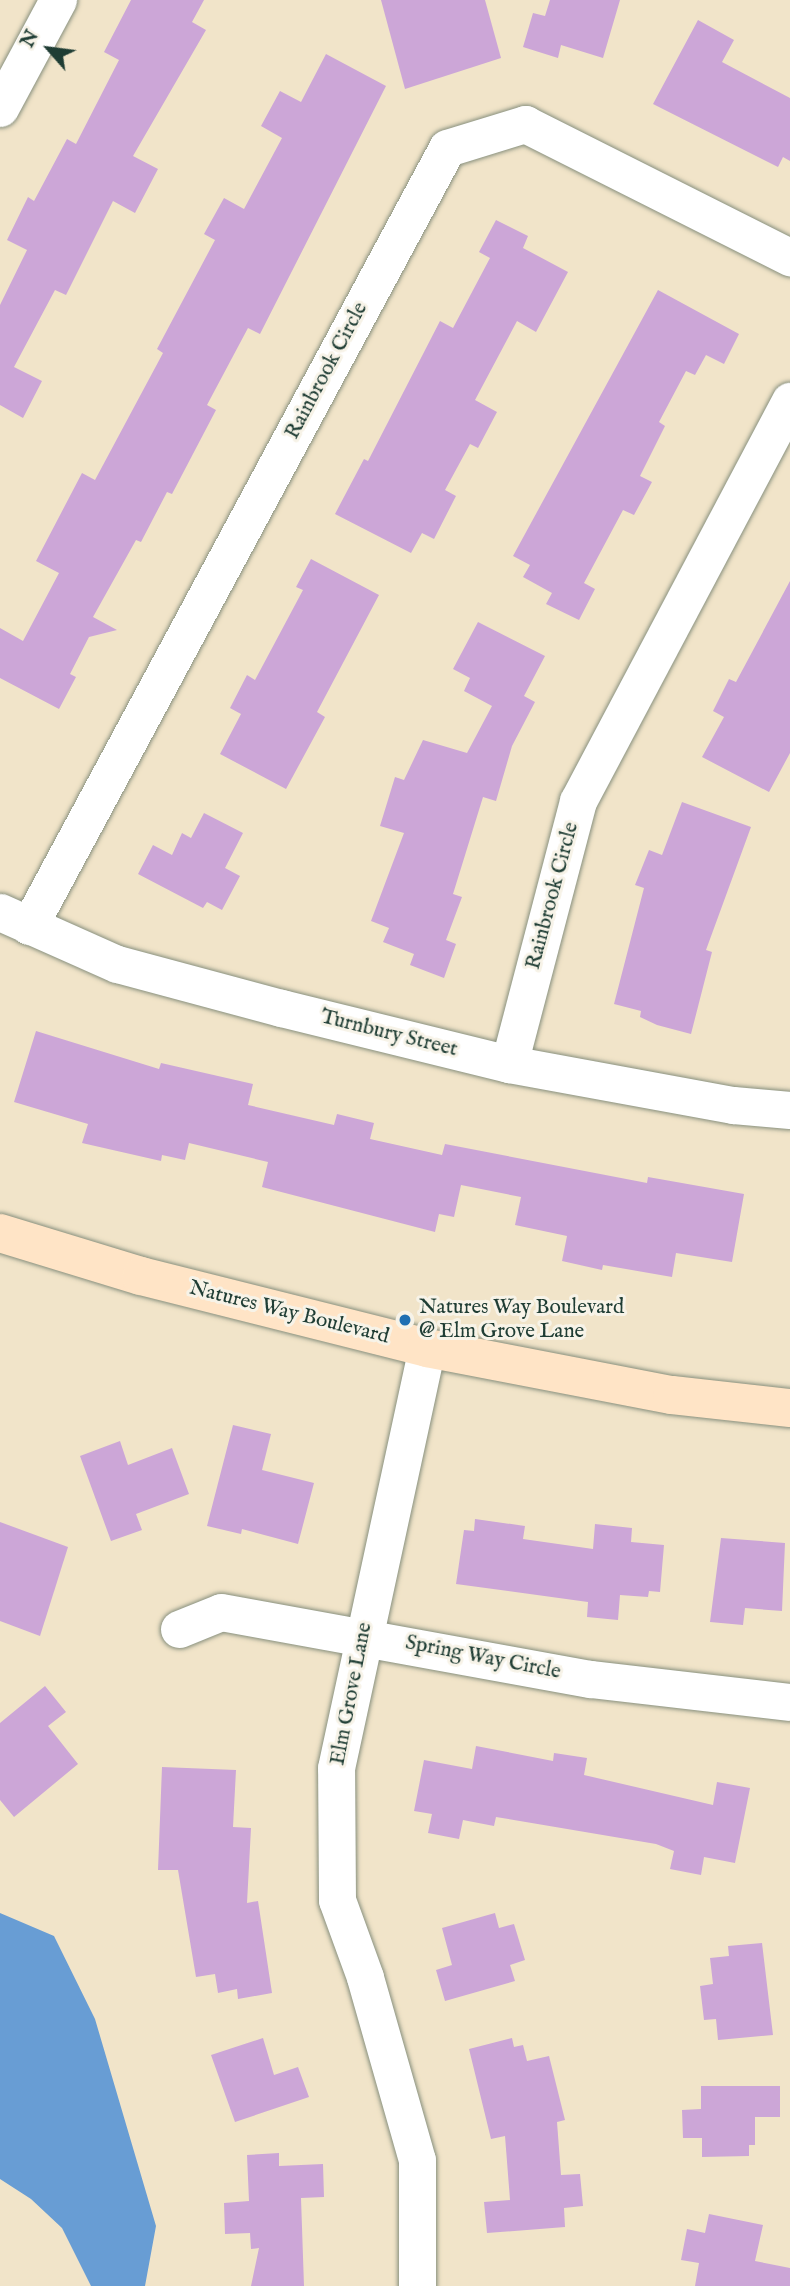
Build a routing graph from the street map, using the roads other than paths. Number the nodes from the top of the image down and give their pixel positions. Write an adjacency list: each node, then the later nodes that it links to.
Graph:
1 (58, 0): 2 (street)
2 (0, 108)
3 (790, 257): 5 (street, Rainbrook Circle)
4 (790, 401): 6 (street, Rainbrook Circle)
5 (14, 919): 6 (street, Turnbury Street)
6 (509, 1064): 7 (street, Turnbury Street)
7 (790, 1110)
8 (0, 1233): 9 (street, Natures Way Boulevard)
9 (427, 1348): 10 (street, Natures Way Boulevard); 12 (street, Elm Grove Lane)
10 (790, 1408)
11 (179, 1629): 12 (street, Spring Way Circle)
12 (363, 1635): 13 (street, Spring Way Circle); 14 (street, Elm Grove Lane)
13 (790, 1702)
14 (417, 2286)

